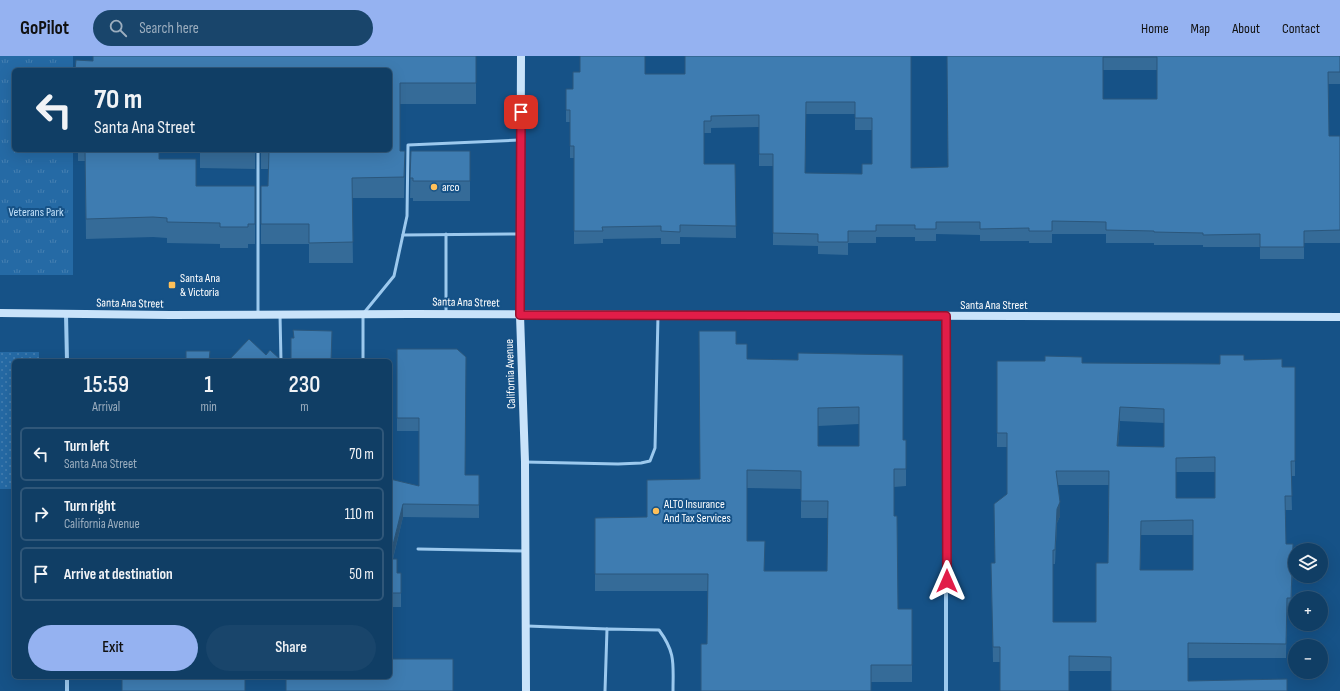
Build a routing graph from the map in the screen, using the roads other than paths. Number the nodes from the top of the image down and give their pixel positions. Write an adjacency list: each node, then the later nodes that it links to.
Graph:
1 (521, 56): 2 (street, California Avenue)
2 (521, 140): 5 (street, California Avenue); 6 (lane)
3 (258, 152): 11 (lane)
4 (446, 234): 5 (lane); 6 (lane); 10 (lane)
5 (520, 234): 13 (street, California Avenue)
6 (403, 235): 9 (lane)
7 (0, 313): 8 (street, Santa Ana Street)
8 (66, 314): 11 (street, Santa Ana Street); 17 (street)
9 (363, 314): 10 (street, Santa Ana Street); 12 (street, Santa Ana Street); 19 (lane)
10 (446, 314): 13 (street, Santa Ana Street)
11 (258, 315): 12 (street, Santa Ana Street)
12 (280, 315): 18 (lane)
13 (520, 315): 14 (street, Santa Ana Street); 20 (street, California Avenue)
14 (658, 315): 15 (street, Santa Ana Street); 20 (lane)
15 (946, 316): 16 (street, Santa Ana Street); 30 (street)
16 (1340, 317)
17 (67, 359)
18 (281, 359)
19 (363, 359)
20 (526, 462): 22 (street, California Avenue)
21 (418, 549): 22 (lane)
22 (525, 551): 23 (street, California Avenue)
23 (526, 626): 24 (lane); 27 (street, California Avenue)
24 (607, 629): 28 (lane); 29 (lane)
25 (67, 679): 26 (street)
26 (67, 691)
27 (526, 691)
28 (605, 691)
29 (673, 691)
30 (946, 691)

